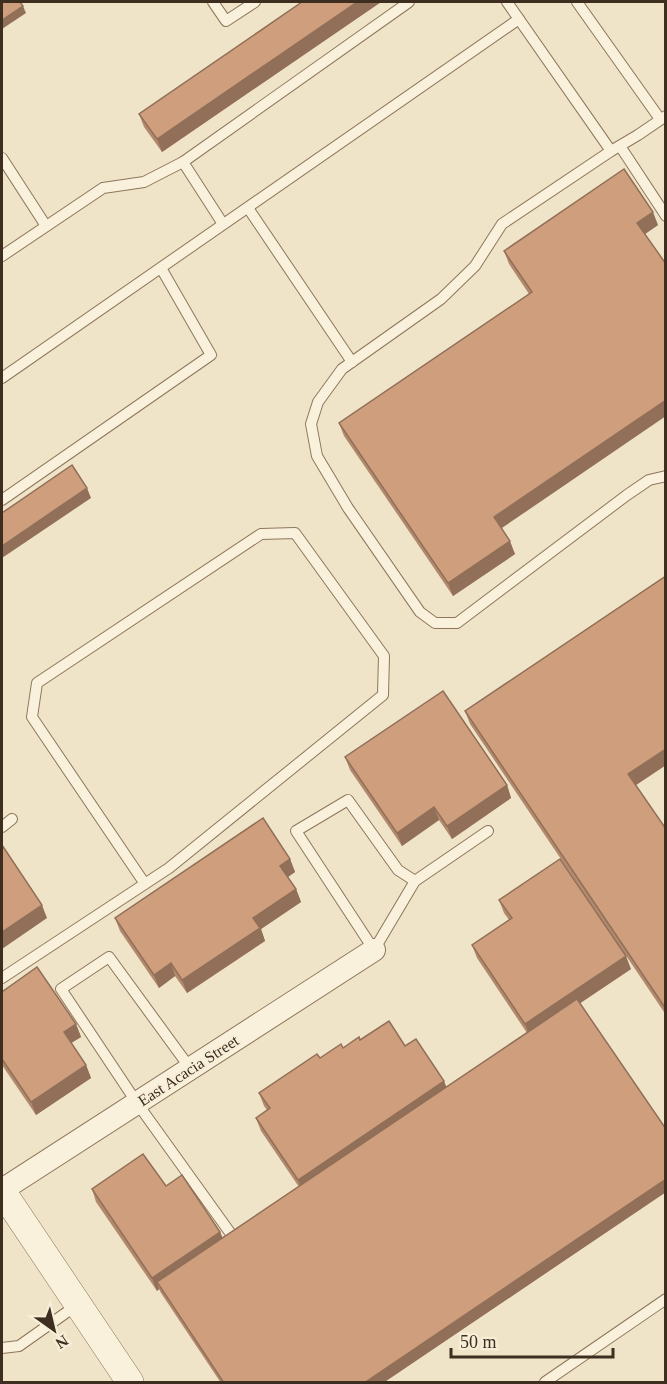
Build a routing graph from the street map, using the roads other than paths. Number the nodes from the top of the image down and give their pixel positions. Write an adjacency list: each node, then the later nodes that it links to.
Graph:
1 (213, 2): 2 (lane)
2 (255, 2)
3 (409, 2): 10 (lane)
4 (507, 2): 6 (lane)
5 (577, 2): 7 (lane)
6 (519, 19): 8 (lane); 11 (lane)
7 (663, 117): 8 (lane)
8 (616, 148): 12 (lane); 17 (lane)
9 (2, 158): 14 (lane)
10 (183, 162): 13 (lane); 14 (lane)
11 (248, 208): 13 (lane); 17 (lane)
12 (666, 216)
13 (223, 224): 16 (lane)
14 (46, 226): 15 (lane)
15 (2, 256)
16 (161, 268): 18 (lane); 20 (lane)
17 (352, 362): 19 (lane)
18 (2, 378)
19 (666, 476)
20 (2, 500)
21 (12, 819): 22 (lane)
22 (2, 827)
23 (488, 831): 24 (lane)
24 (415, 881): 26 (lane); 26 (lane)
25 (145, 884): 25 (lane); 27 (lane)
26 (374, 950): 28 (street, East Acacia Street)
27 (2, 978)
28 (190, 1068): 29 (street, East Acacia Street); 29 (lane)
29 (137, 1103): 30 (street, East Acacia Street); 31 (lane)
30 (2, 1191): 33 (street)
31 (231, 1234)
32 (666, 1299): 36 (lane)
33 (78, 1304): 34 (lane); 35 (street)
34 (2, 1348)
35 (130, 1383)
36 (545, 1383)

